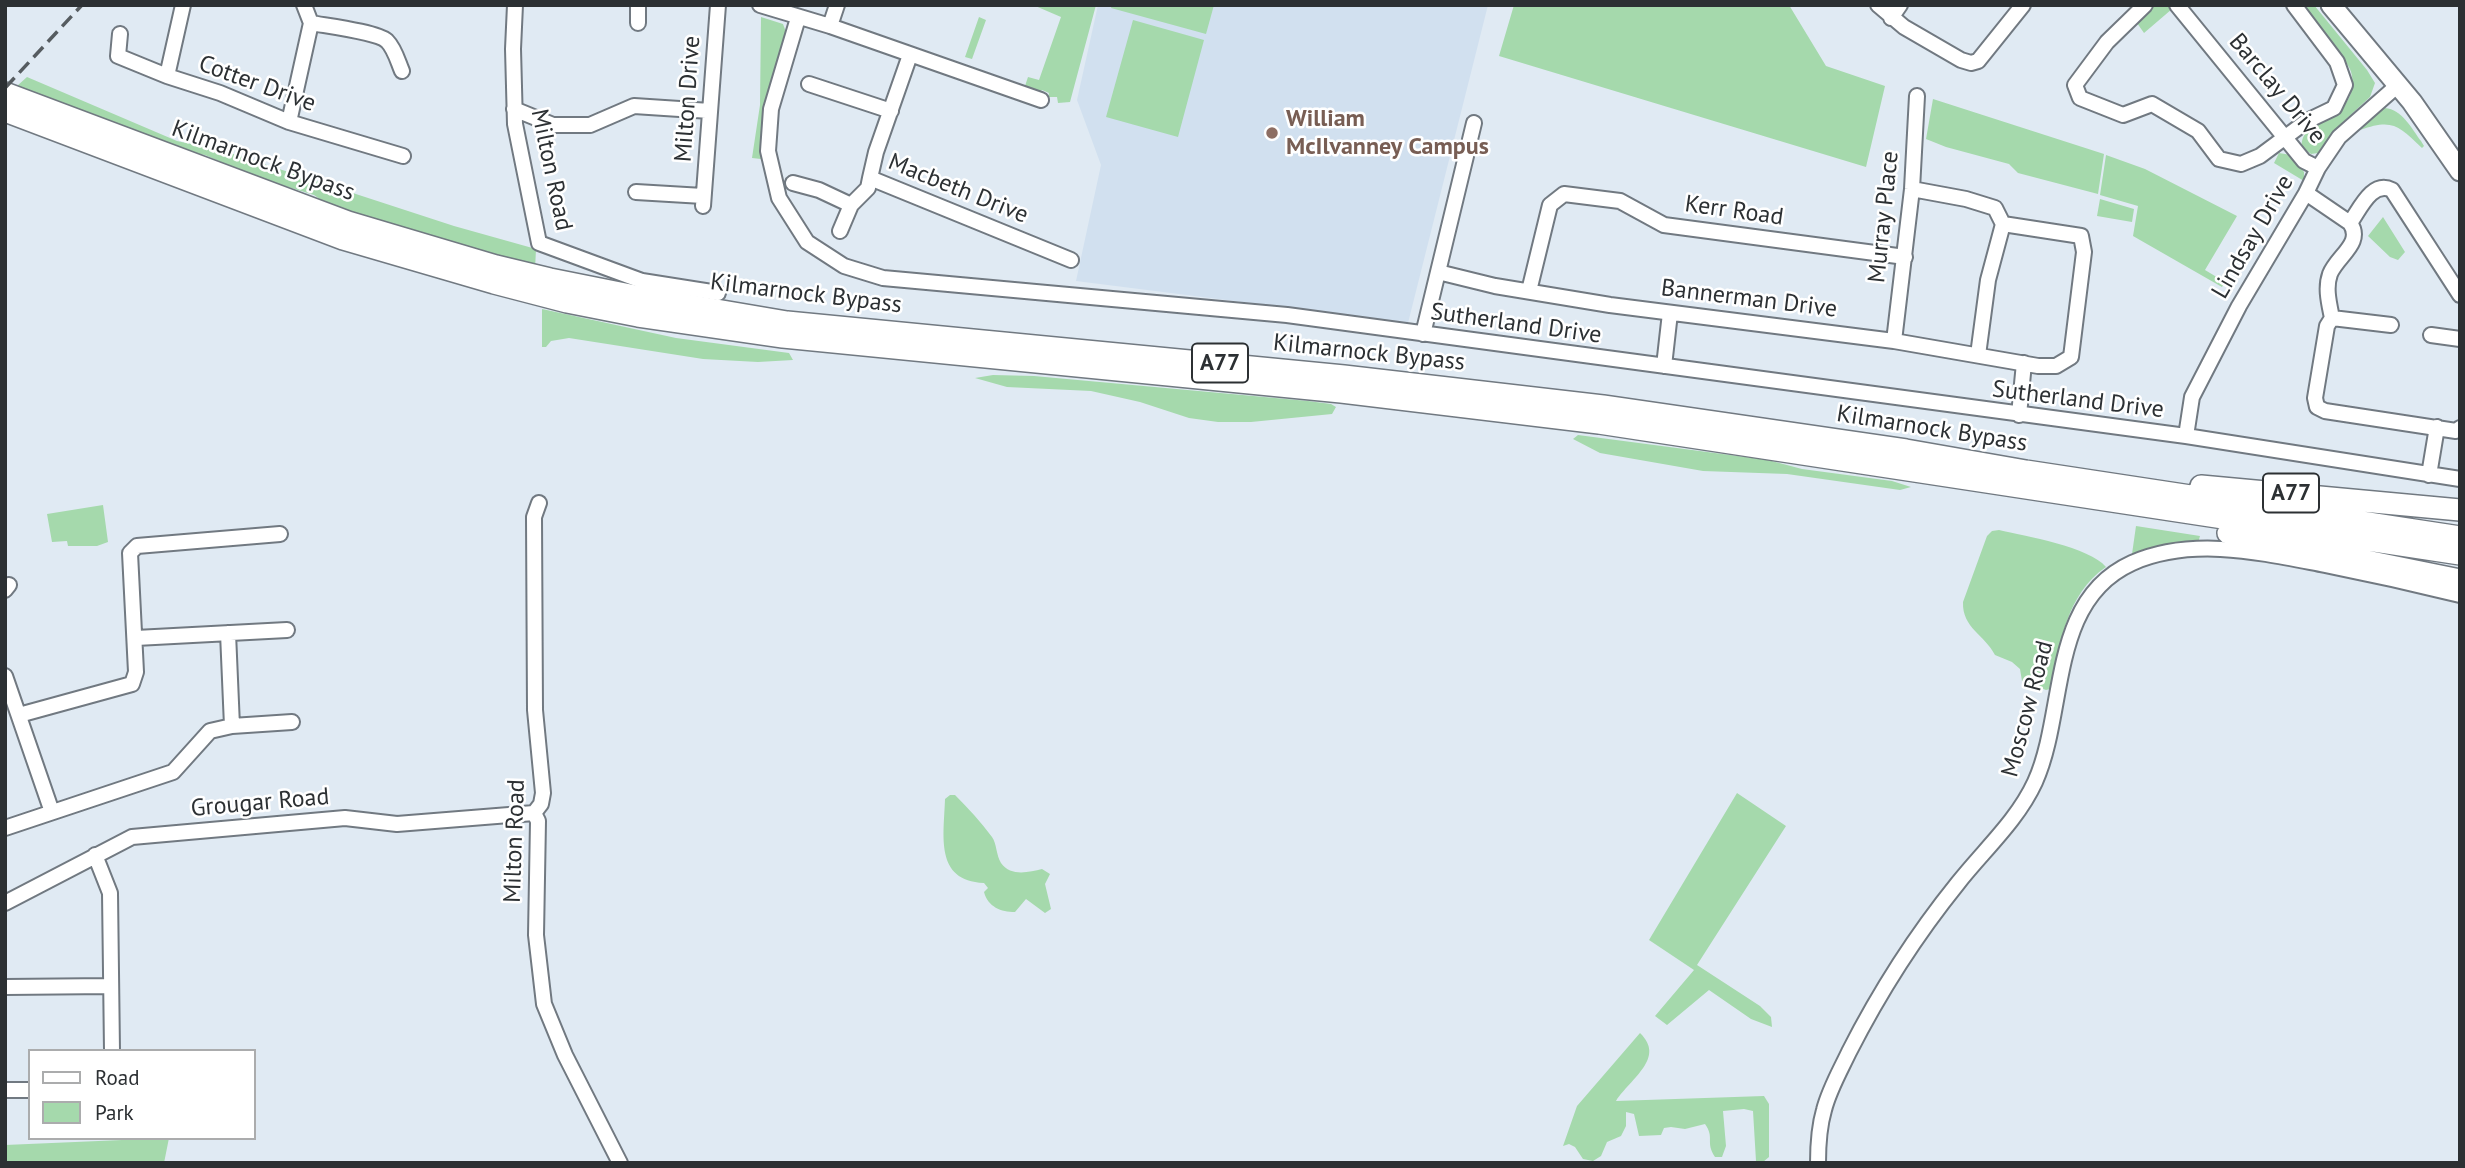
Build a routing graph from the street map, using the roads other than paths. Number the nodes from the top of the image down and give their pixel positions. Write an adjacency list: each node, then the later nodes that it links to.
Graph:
1 (183, 5): 23 (street)
2 (304, 5): 17 (street)
3 (514, 5): 29 (street, Milton Road)
4 (638, 5): 18 (street)
5 (718, 5): 31 (street, Milton Drive)
6 (760, 5): 15 (street)
7 (837, 5): 19 (street)
8 (1878, 5): 16 (street)
9 (1900, 5): 16 (street)
10 (2023, 5): 16 (street)
11 (2145, 5): 35 (street)
12 (2176, 5): 35 (street, Barclay Drive)
13 (2294, 5): 35 (street)
14 (2331, 5): 25 (main road)
15 (799, 18): 19 (street); 57 (street, Sutherland Drive)
16 (1891, 18)
17 (312, 23): 22 (street); 33 (street)
18 (638, 23)
19 (830, 26): 21 (street)
20 (120, 34): 23 (street, Cotter Drive)
21 (911, 55): 28 (street); 32 (street, Macbeth Drive)
22 (402, 71)
23 (167, 76): 33 (street, Cotter Drive)
24 (809, 84): 32 (street)
25 (2398, 85): 37 (street, Lindsay Drive); 38 (main road)
26 (5, 93): 70 (highway, Kilmarnock Bypass / A77)
27 (1917, 96): 41 (street, Murray Place)
28 (1041, 100)
29 (514, 109): 31 (street); 52 (street, Milton Road)
30 (5, 111): 72 (highway, Kilmarnock Bypass / A77)
31 (710, 111): 42 (street, Milton Drive)
32 (891, 111): 39 (street, Macbeth Drive)
33 (289, 122): 36 (street, Cotter Drive)
34 (1474, 123): 50 (street)
35 (2284, 137): 37 (street, Barclay Drive)
36 (403, 156)
37 (2318, 168): 43 (street, Lindsay Drive)
38 (2460, 171)
39 (870, 178): 44 (street); 49 (street, Macbeth Drive)
40 (793, 183): 44 (street)
41 (1912, 189): 46 (street); 48 (street, Murray Place)
42 (636, 192)
43 (2306, 193): 45 (street); 67 (street, Lindsay Drive)
44 (851, 205): 47 (street)
45 (2350, 223): 53 (street); 55 (street)
46 (2003, 224): 61 (street); 62 (street, Bannerman Drive)
47 (840, 231)
48 (1905, 257): 51 (street, Kerr Road); 60 (street, Murray Place)
49 (1071, 260)
50 (1438, 272): 51 (street, Bannerman Drive); 57 (street)
51 (1529, 291): 54 (street, Bannerman Drive)
52 (718, 293)
53 (2460, 295)
54 (1670, 313): 60 (street, Bannerman Drive); 63 (street)
55 (2332, 317): 56 (street); 65 (street)
56 (2391, 325)
57 (1423, 334): 63 (street, Sutherland Drive)
58 (2431, 335): 59 (street)
59 (2460, 340)
60 (1894, 341): 61 (street, Bannerman Drive)
61 (1978, 355): 62 (street, Bannerman Drive)
62 (2024, 363): 64 (street)
63 (1664, 366): 64 (street, Sutherland Drive)
64 (2019, 415): 67 (street, Sutherland Drive)
65 (2437, 427): 66 (street); 68 (street)
66 (2460, 428)
67 (2186, 436): 68 (street, Sutherland Drive)
68 (2429, 475): 69 (street, Sutherland Drive)
69 (2460, 479)
70 (2122, 485): 73 (highway, A77); 75 (highway, Kilmarnock Bypass / A77)
71 (539, 503): 87 (street, Milton Road)
72 (2148, 508): 76 (highway, Kilmarnock Bypass / A77); 77 (highway, A77)
73 (2460, 510)
74 (280, 534): 81 (street)
75 (2460, 537)
76 (2460, 554)
77 (2460, 580)
78 (2460, 594): 97 (street, Moscow Road)
79 (287, 630): 80 (street)
80 (228, 633): 81 (street); 85 (street)
81 (136, 638): 83 (street)
82 (5, 676): 83 (street)
83 (19, 715): 86 (street)
84 (292, 722): 85 (street)
85 (232, 726): 86 (street)
86 (52, 812): 88 (street)
87 (534, 813): 89 (street, Grougar Road); 96 (street, Milton Road)
88 (5, 828)
89 (95, 855): 90 (street, Grougar Road); 91 (street)
90 (5, 903)
91 (111, 986): 92 (street); 93 (street)
92 (5, 987)
93 (112, 1049)
94 (5, 1090): 95 (street)
95 (28, 1090)
96 (620, 1163)
97 (1818, 1163)

